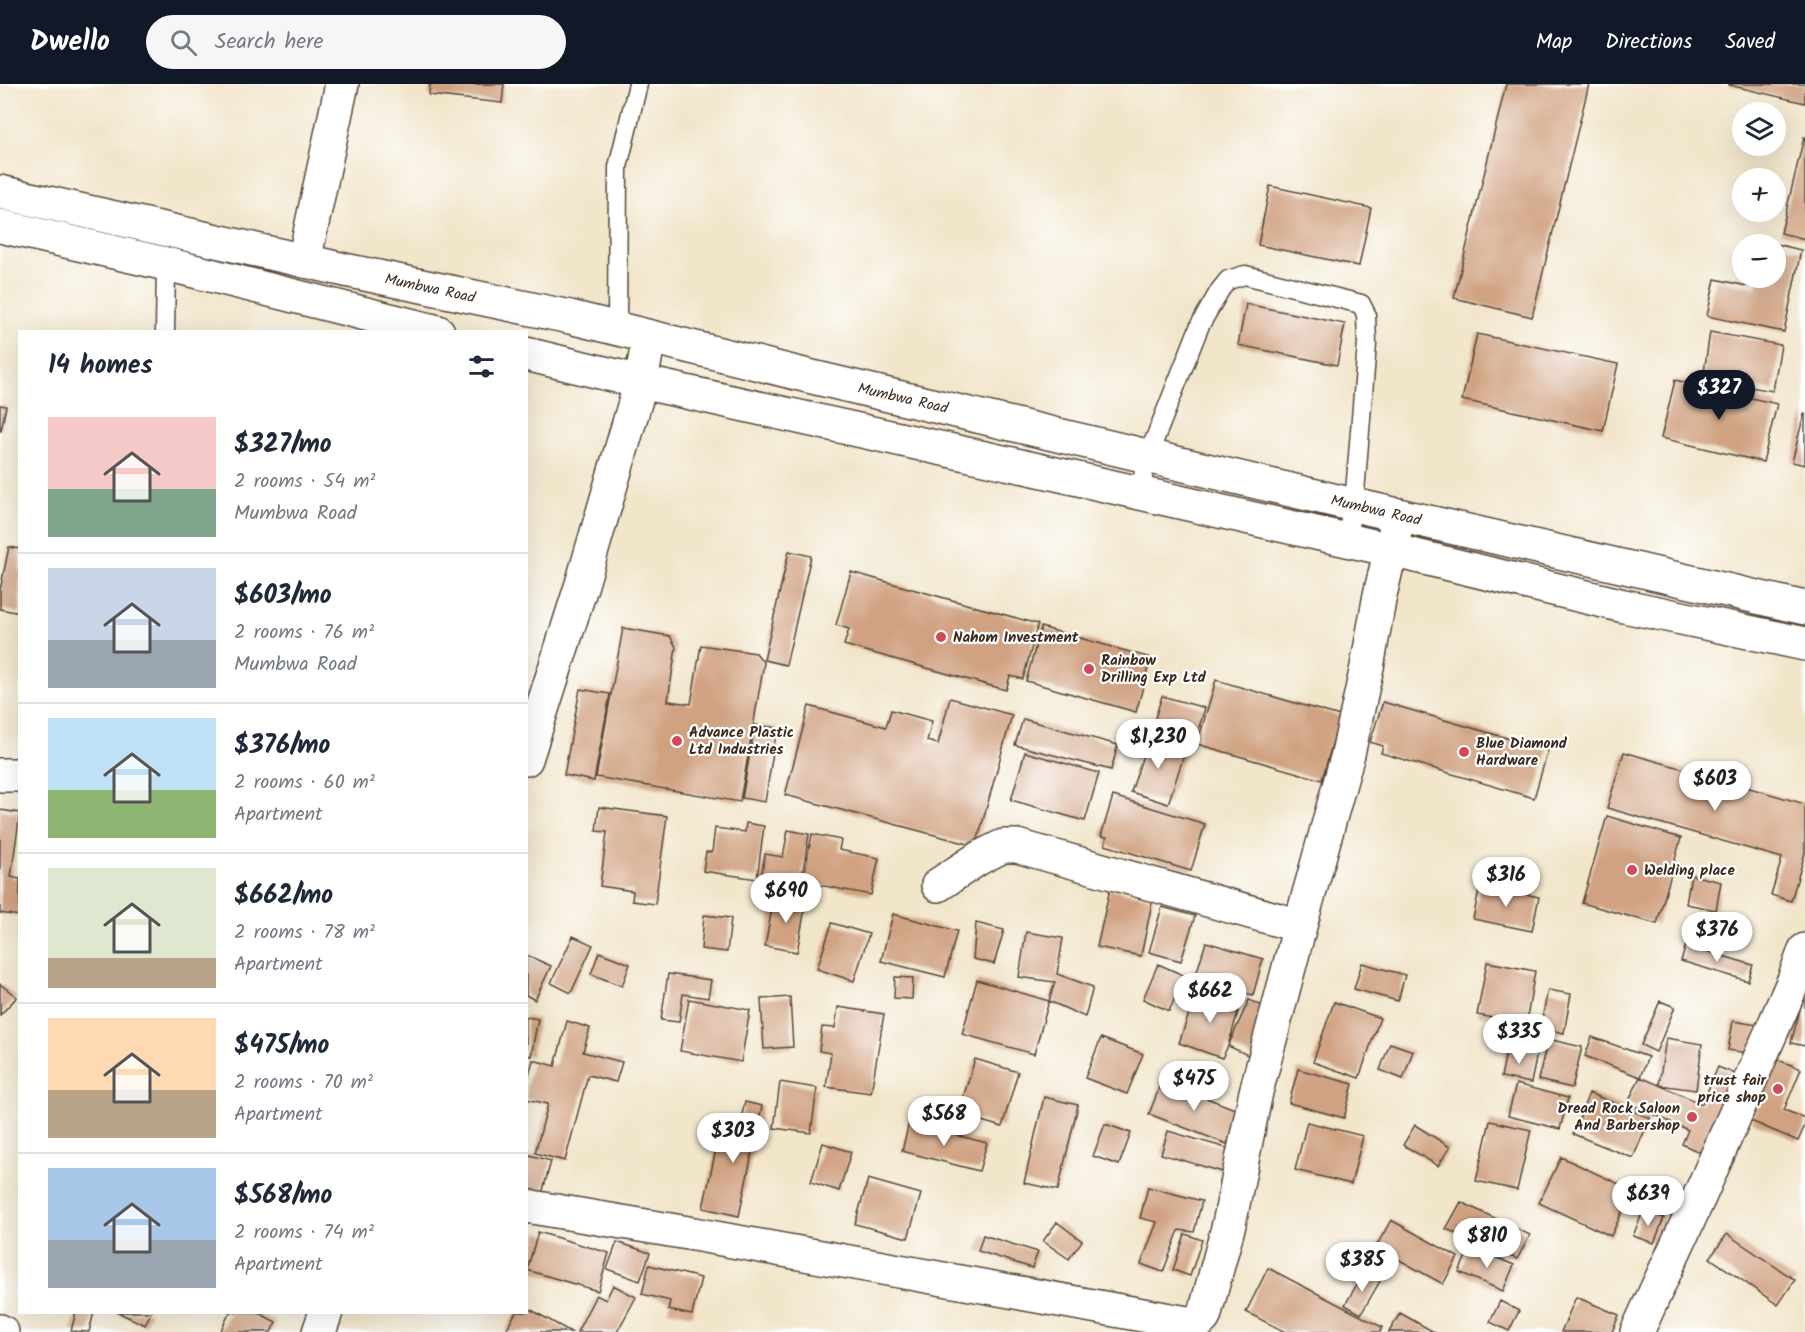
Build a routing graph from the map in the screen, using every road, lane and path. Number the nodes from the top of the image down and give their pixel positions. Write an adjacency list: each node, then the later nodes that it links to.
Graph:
1 (342, 84): 5 (main road)
2 (638, 84): 8 (lane)
3 (0, 192): 5 (main road, Mumbwa Road)
4 (0, 226): 6 (main road)
5 (304, 261): 8 (main road, Mumbwa Road)
6 (166, 264): 7 (main road); 9 (lane)
7 (398, 327): 10 (main road)
8 (617, 329): 11 (main road, Mumbwa Road)
9 (165, 330)
10 (422, 330)
11 (649, 336): 13 (main road); 14 (main road, Mumbwa Road)
12 (528, 354): 13 (main road)
13 (641, 382): 15 (main road); 22 (main road)
14 (1148, 456): 15 (lane); 16 (main road, Mumbwa Road); 16 (lane)
15 (1139, 493): 18 (main road)
16 (1354, 505): 17 (main road, Mumbwa Road); 18 (lane)
17 (1399, 515): 19 (main road); 20 (main road, Mumbwa Road)
18 (1345, 540): 19 (main road)
19 (1391, 550): 21 (main road); 26 (main road)
20 (1805, 608)
21 (1805, 644)
22 (528, 753)
23 (0, 774): 24 (main road)
24 (18, 775)
25 (938, 885): 26 (main road)
26 (1300, 926): 28 (main road)
27 (1805, 950): 31 (main road)
28 (528, 1206)
29 (325, 1314): 30 (main road)
30 (319, 1332)
31 (1637, 1332)

